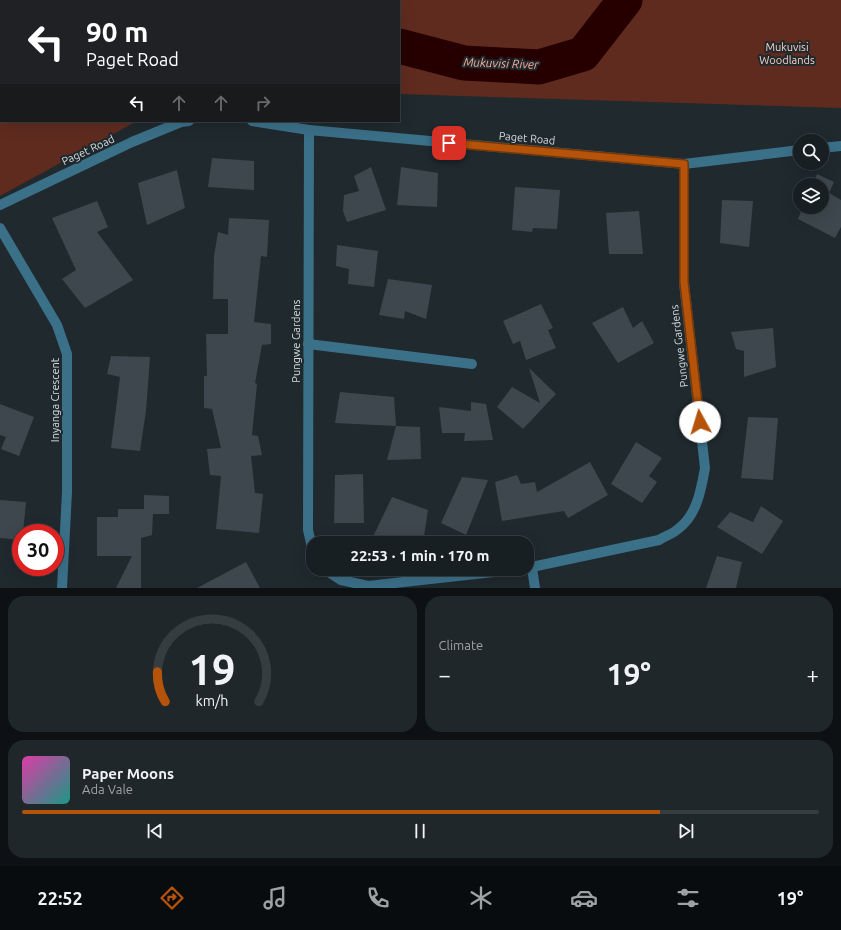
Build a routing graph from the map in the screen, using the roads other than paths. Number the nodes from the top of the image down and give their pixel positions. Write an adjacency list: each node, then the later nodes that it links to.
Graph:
1 (181, 122): 8 (street, Paget Road)
2 (258, 122): 3 (street, Paget Road)
3 (309, 130): 7 (street, Paget Road); 10 (street, Pungwe Gardens)
4 (841, 146): 5 (street)
5 (829, 147)
6 (793, 151): 7 (street, Paget Road)
7 (684, 164): 13 (street, Pungwe Gardens)
8 (0, 205)
9 (0, 228): 17 (street, Inyanga Crescent)
10 (308, 344): 11 (street); 12 (street, Pungwe Gardens)
11 (472, 364)
12 (309, 536)
13 (534, 567)
14 (335, 576): 15 (street)
15 (457, 576)
16 (532, 576): 18 (street)
17 (62, 588)
18 (534, 588)

